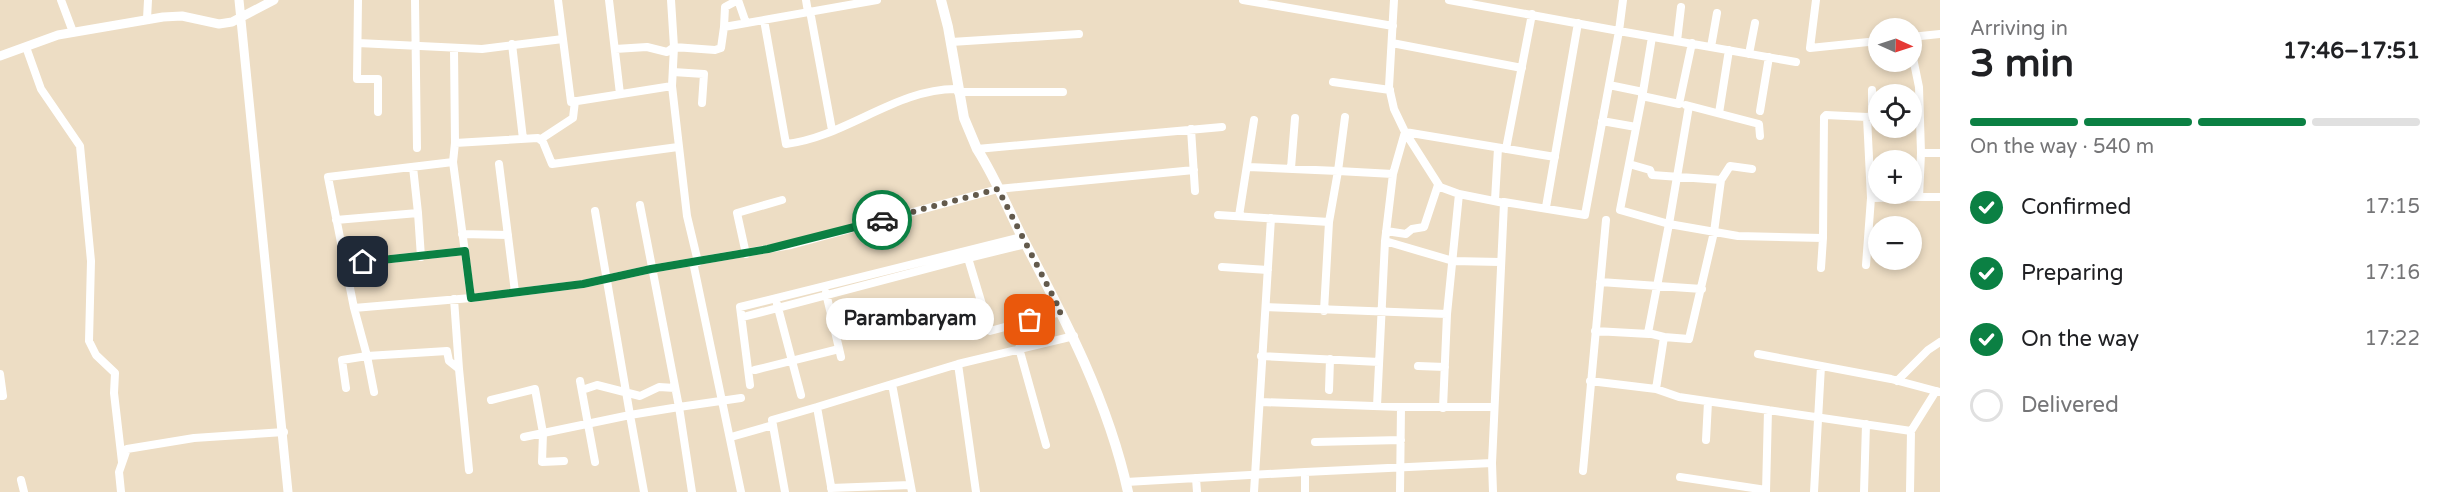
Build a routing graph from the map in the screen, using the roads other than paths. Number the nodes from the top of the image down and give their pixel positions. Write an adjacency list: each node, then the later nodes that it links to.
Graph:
1 (61, 0): 33 (street)
2 (148, 0): 25 (street)
3 (239, 0): 24 (street)
4 (274, 0): 24 (street)
5 (358, 0): 43 (street)
6 (415, 0): 46 (street)
7 (558, 0): 38 (street)
8 (609, 0): 50 (street)
9 (671, 0): 48 (street)
10 (738, 0): 27 (street); 31 (street)
11 (806, 0): 21 (street)
12 (877, 0): 21 (street)
13 (941, 0): 40 (main road)
14 (1243, 0): 30 (street)
15 (1394, 0): 30 (street)
16 (1449, 0): 19 (street)
17 (1623, 0): 32 (street)
18 (1816, 0): 41 (street)
19 (1490, 3): 23 (street)
20 (1681, 7): 39 (street)
21 (809, 12): 26 (street); 82 (street)
22 (1717, 13): 49 (street)
23 (1532, 14): 28 (street); 57 (street)
24 (241, 18): 25 (street); 215 (street)
25 (147, 19): 33 (street)
26 (764, 20): 27 (street); 82 (street)
27 (746, 23): 31 (street)
28 (1578, 23): 32 (street); 94 (street)
29 (1755, 23): 53 (street)
30 (1393, 26): 42 (street)
31 (724, 27): 48 (street)
32 (1619, 31): 37 (street); 60 (street)
33 (73, 32): 47 (street)
34 (1079, 34): 40 (street)
35 (1940, 34): 36 (street)
36 (1922, 36)
37 (1652, 37): 39 (street); 66 (street)
38 (563, 39): 44 (street); 67 (street)
39 (1677, 41): 45 (street)
40 (951, 42): 62 (main road)
41 (1868, 42)
42 (1392, 43): 57 (street); 63 (street)
43 (358, 44): 46 (street); 72 (street)
44 (512, 44): 51 (street); 85 (street)
45 (1692, 44): 49 (street); 69 (street)
46 (416, 46): 51 (street); 89 (street)
47 (26, 47): 54 (street); 224 (street)
48 (674, 47): 50 (street); 58 (street)
49 (1711, 47): 52 (street)
50 (615, 49): 65 (street)
51 (454, 50): 87 (street)
52 (1729, 50): 53 (street); 73 (street)
53 (1749, 54): 55 (street)
54 (0, 56)
55 (1769, 57): 56 (street); 71 (street)
56 (1796, 62)
57 (1522, 68): 90 (street)
58 (673, 72): 61 (street); 68 (street)
59 (1333, 82): 63 (street)
60 (1609, 85): 66 (street); 78 (street)
61 (672, 86): 65 (street); 88 (street)
62 (958, 90): 64 (street); 82 (street); 91 (main road)
63 (1390, 90): 83 (street)
64 (1063, 92)
65 (620, 94): 67 (street)
66 (1642, 94): 69 (street); 80 (street)
67 (575, 101): 86 (street)
68 (702, 103)
69 (1678, 104): 70 (street)
70 (1689, 106): 73 (street); 105 (street)
71 (1760, 111)
72 (378, 112)
73 (1719, 113): 84 (street)
74 (1868, 116): 131 (street)
75 (1345, 117): 103 (street)
76 (1295, 118): 100 (street)
77 (1254, 120): 99 (street)
78 (1602, 120): 80 (street); 117 (street)
79 (1222, 127): 81 (street)
80 (1636, 127): 97 (street)
81 (1191, 129): 91 (street); 101 (street)
82 (832, 130)
83 (1404, 132): 90 (street); 104 (street); 107 (street)
84 (1760, 136)
85 (523, 139): 86 (street); 87 (street)
86 (540, 139): 88 (street)
87 (455, 143): 95 (street)
88 (678, 147): 139 (street)
89 (417, 148)
90 (1502, 148): 94 (street); 114 (street)
91 (976, 149): 108 (main road)
92 (1922, 153): 93 (street)
93 (1940, 153)
94 (1555, 158): 117 (street)
95 (453, 162): 98 (street); 129 (street)
96 (499, 164): 130 (street)
97 (1629, 164): 105 (street); 126 (street)
98 (413, 167): 119 (street); 123 (street)
99 (1248, 167): 100 (street); 121 (street)
100 (1291, 168): 103 (street)
101 (1194, 170): 108 (street); 109 (street)
102 (1752, 170): 106 (street)
103 (1338, 171): 104 (street); 125 (street)
104 (1393, 174): 127 (street)
105 (1677, 178): 106 (street); 126 (street)
106 (1721, 180): 128 (street)
107 (1438, 185): 110 (street); 127 (street)
108 (998, 189): 132 (main road); 135 (street)
109 (1195, 191)
110 (1459, 194): 114 (street); 138 (street)
111 (1922, 197): 112 (street)
112 (1940, 197)
113 (782, 200): 135 (street)
114 (1500, 201): 117 (street); 140 (street)
115 (1871, 204): 142 (street)
116 (640, 205): 145 (street)
117 (1546, 207)
118 (595, 211): 147 (street)
119 (418, 213): 123 (street); 136 (street)
120 (1218, 215): 121 (street)
121 (1239, 216): 122 (street)
122 (1271, 218): 125 (street); 146 (street)
123 (336, 220): 141 (street)
124 (1606, 220): 148 (street)
125 (1329, 222): 160 (street)
126 (1669, 224): 128 (street); 149 (street)
127 (1386, 231): 133 (street)
128 (1714, 232): 131 (street); 151 (street)
129 (462, 234): 130 (street); 134 (street)
130 (508, 235): 152 (street)
131 (1823, 238): 144 (street)
132 (1024, 240): 137 (street); 150 (street); 161 (main road)
133 (1385, 241): 138 (street); 162 (street)
134 (465, 251): 136 (street); 154 (street)
135 (746, 254): 139 (street)
136 (421, 257): 141 (street)
137 (968, 258): 153 (street); 161 (street)
138 (1453, 261): 140 (street); 163 (street)
139 (696, 262): 145 (street); 199 (street)
140 (1500, 262): 206 (street)
141 (344, 264): 158 (street)
142 (1866, 266)
143 (1222, 267): 146 (street)
144 (1821, 268)
145 (651, 269): 147 (street); 189 (street)
146 (1268, 270): 157 (street)
147 (605, 279): 152 (street); 192 (street)
148 (1600, 282): 149 (street); 165 (street)
149 (1658, 284): 151 (street); 166 (street)
150 (825, 286): 153 (street); 155 (street)
151 (1702, 290): 168 (street)
152 (515, 292): 154 (street)
153 (827, 296): 159 (street); 175 (street)
154 (471, 298): 156 (street)
155 (775, 298): 159 (street); 187 (street)
156 (454, 299): 158 (street); 181 (street)
157 (1266, 307): 160 (street); 173 (street)
158 (354, 308): 172 (street)
159 (778, 308): 164 (street); 175 (street)
160 (1324, 311): 162 (street)
161 (1061, 312): 167 (main road)
162 (1381, 314): 163 (street); 176 (street)
163 (1447, 314): 180 (street)
164 (743, 317)
165 (1595, 331): 166 (street); 184 (street)
166 (1649, 334): 168 (street)
167 (1074, 336): 170 (street); 235 (main road)
168 (1664, 337): 190 (street)
169 (1940, 342): 185 (street)
170 (1019, 348): 177 (street); 222 (street)
171 (1758, 354): 179 (street)
172 (367, 356): 181 (street); 188 (street); 193 (street)
173 (1261, 356): 174 (street); 200 (street)
174 (1330, 359): 176 (street); 191 (street)
175 (792, 360): 182 (street); 195 (street)
176 (1379, 362): 202 (street)
177 (958, 364): 186 (street); 247 (street)
178 (1418, 366): 180 (street)
179 (1821, 366): 185 (street); 210 (street)
180 (1445, 367): 207 (street)
181 (459, 369): 228 (street)
182 (755, 370)
183 (0, 374): 196 (street)
184 (1590, 381): 190 (street); 229 (street)
185 (1897, 381): 194 (street)
186 (892, 384): 204 (street); 236 (street)
187 (750, 385)
188 (346, 388)
189 (675, 388): 192 (street); 203 (street)
190 (1656, 389): 201 (street)
191 (1329, 390)
192 (625, 391): 209 (street); 212 (street)
193 (374, 392)
194 (1938, 392): 214 (street)
195 (801, 395)
196 (0, 396)
197 (741, 398): 199 (street)
198 (491, 400): 216 (street)
199 (723, 400): 203 (street); 218 (street)
200 (1261, 402): 202 (street); 231 (street)
201 (1708, 402): 208 (street); 220 (street)
202 (1377, 405): 205 (street)
203 (679, 407): 209 (street); 244 (street)
204 (817, 407): 213 (street); 238 (street)
205 (1401, 407): 207 (street); 219 (street)
206 (1494, 407): 207 (street); 226 (street)
207 (1443, 408)
208 (1768, 410): 210 (street); 239 (street)
209 (630, 415): 212 (street); 243 (street)
210 (1817, 417): 211 (street); 253 (street)
211 (1866, 424): 214 (street); 254 (street)
212 (588, 425): 216 (street); 225 (street)
213 (773, 425): 218 (street); 246 (street)
214 (1911, 431): 255 (street)
215 (284, 432): 224 (street); 242 (street)
216 (543, 433): 217 (street); 223 (street)
217 (524, 437)
218 (731, 437): 245 (street)
219 (1401, 440): 221 (street); 227 (street)
220 (1706, 440)
221 (1315, 442)
222 (1046, 445)
223 (564, 461)
224 (122, 462): 241 (street)
225 (596, 462)
226 (1492, 463): 227 (street); 252 (street)
227 (1401, 467): 230 (street); 251 (street)
228 (469, 470)
229 (1583, 471)
230 (1305, 472): 231 (street); 250 (street)
231 (1254, 475): 233 (street); 249 (street)
232 (1680, 477): 237 (street)
233 (1196, 478): 235 (street); 248 (street)
234 (21, 480): 240 (street)
235 (1127, 487)
236 (911, 488): 238 (street)
237 (1722, 488): 239 (street)
238 (832, 490)
239 (1766, 491)
240 (24, 492)
241 (121, 492)
242 (288, 492)
243 (644, 492)
244 (692, 492)
245 (741, 492)
246 (785, 492)
247 (976, 492)
248 (1197, 492)
249 (1254, 492)
250 (1305, 492)
251 (1400, 492)
252 (1493, 492)
253 (1814, 492)
254 (1864, 492)
255 (1910, 492)

